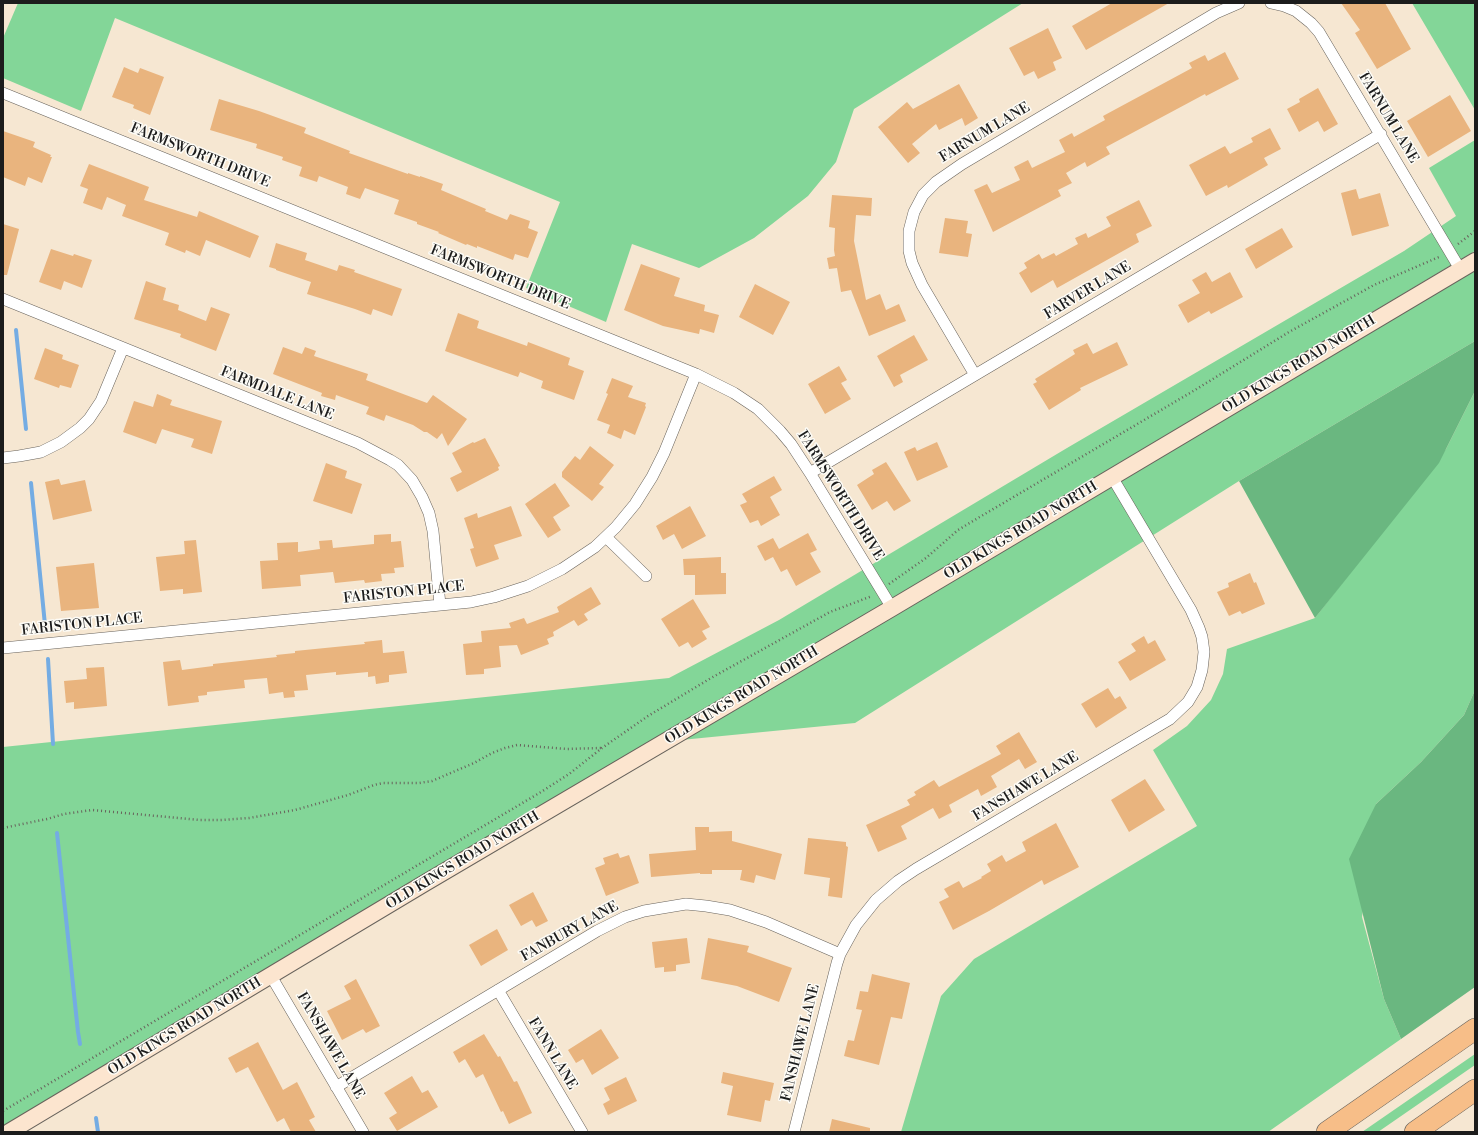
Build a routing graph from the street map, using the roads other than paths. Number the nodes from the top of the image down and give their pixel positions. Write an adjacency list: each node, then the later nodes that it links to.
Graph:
1 (1239, 3): 10 (street, FARNUM LANE)
2 (1271, 3): 4 (street, FARNUM LANE)
3 (3, 92): 9 (street, FARMSWORTH DRIVE)
4 (1381, 134): 6 (street, FARNUM LANE); 10 (street, FARVER LANE)
5 (1475, 261): 6 (street, OLD KINGS ROAD NORTH)
6 (1460, 270): 13 (street, OLD KINGS ROAD NORTH)
7 (3, 299): 8 (street, FARMDALE LANE)
8 (123, 348): 11 (street); 16 (street, FARMDALE LANE)
9 (696, 374): 12 (street, FARMSWORTH DRIVE); 14 (street, FARISTON PLACE)
10 (975, 375): 12 (street, FARVER LANE)
11 (3, 458)
12 (810, 473): 17 (street, FARMSWORTH DRIVE)
13 (1112, 477): 17 (street, OLD KINGS ROAD NORTH); 19 (street, FANSHAWE LANE)
14 (606, 537): 15 (street); 16 (street, FARISTON PLACE)
15 (646, 576)
16 (440, 605): 18 (street, FARISTON PLACE)
17 (892, 608): 20 (street, OLD KINGS ROAD NORTH)
18 (3, 648)
19 (840, 954): 21 (street, FANBURY LANE); 28 (street, FANSHAWE LANE)
20 (271, 976): 23 (street, FANSHAWE LANE); 25 (street, OLD KINGS ROAD NORTH)
21 (498, 990): 23 (street, FANBURY LANE); 27 (street, FANN LANE)
22 (1475, 1029): 29 (highway)
23 (336, 1087): 26 (street, FANSHAWE LANE)
24 (1475, 1090): 30 (highway)
25 (9, 1132)
26 (363, 1132)
27 (582, 1132)
28 (794, 1132)
29 (1327, 1132)
30 (1415, 1132)

